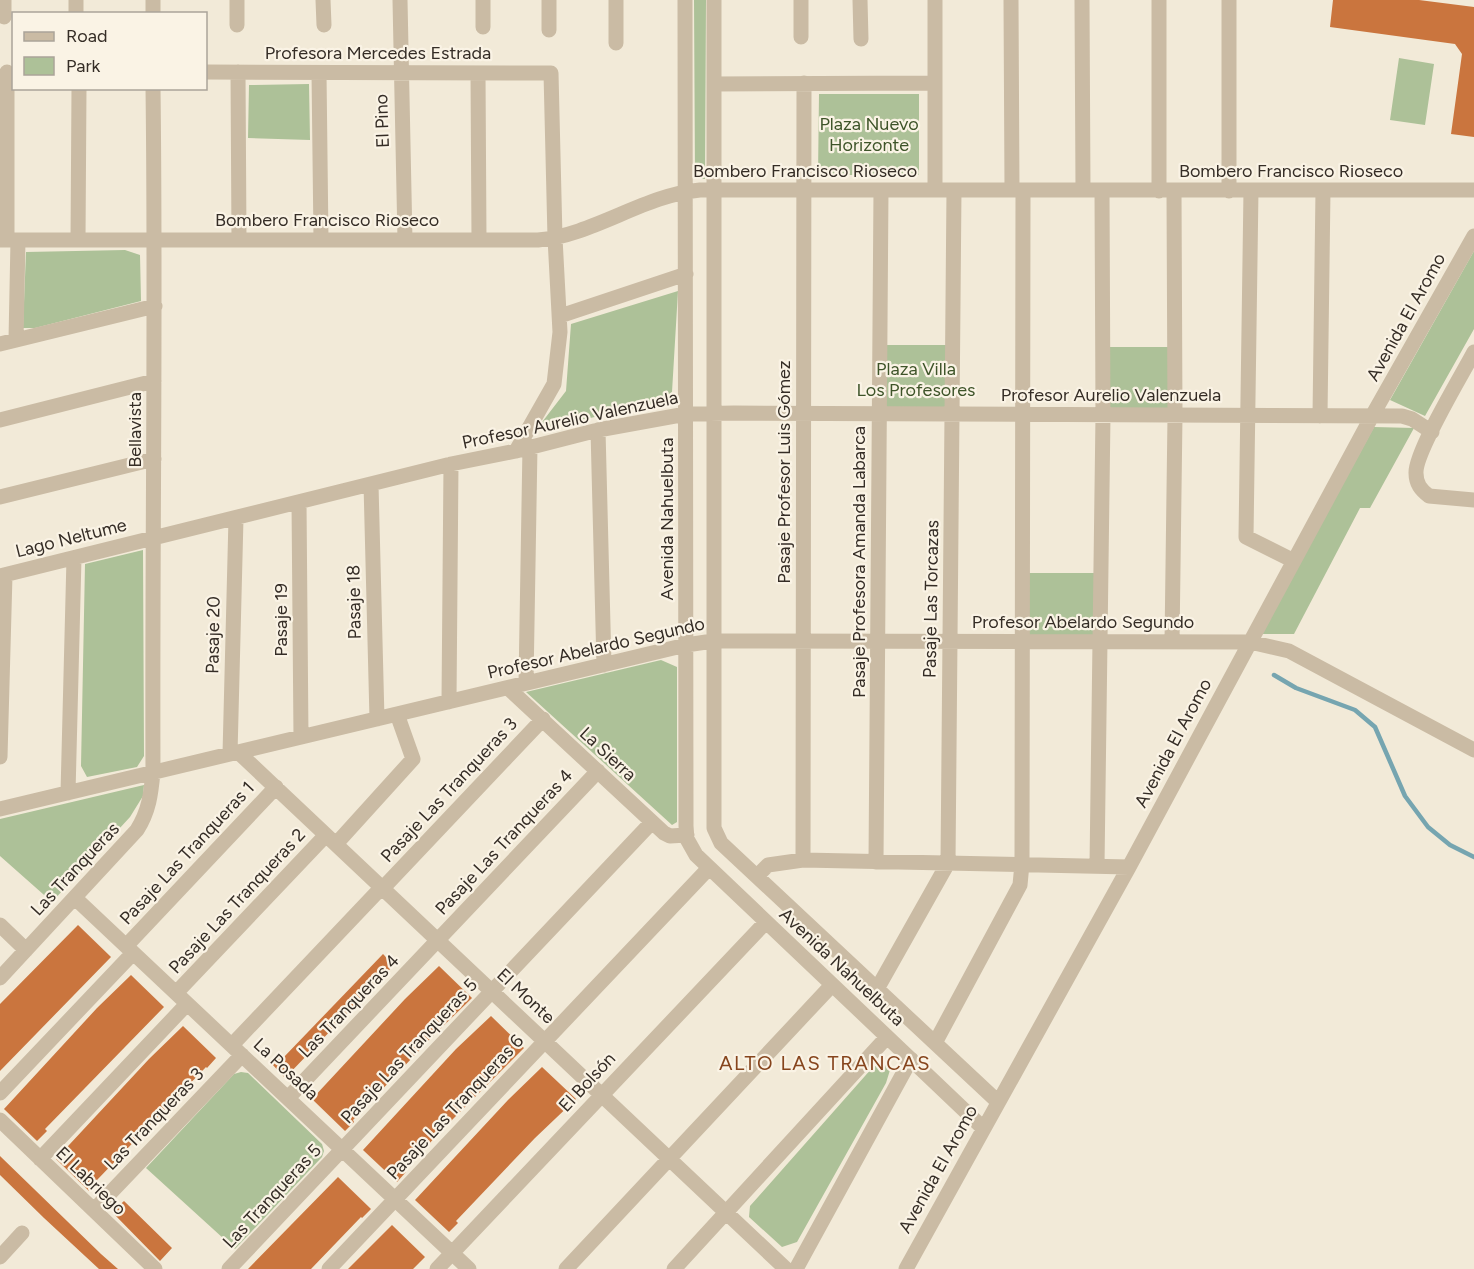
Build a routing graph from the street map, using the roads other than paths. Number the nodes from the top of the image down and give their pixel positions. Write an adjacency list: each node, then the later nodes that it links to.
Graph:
1 (4, 0): 17 (street)
2 (237, 0): 18 (street)
3 (323, 0): 19 (street)
4 (400, 0): 29 (street, El Pino)
5 (483, 0): 20 (street)
6 (549, 0): 21 (street)
7 (616, 0): 24 (street)
8 (685, 0): 47 (street, Avenida Nahuelbuta)
9 (714, 0): 32 (street, Avenida Nahuelbuta)
10 (801, 0): 22 (street)
11 (860, 0): 23 (street)
12 (935, 0): 31 (street)
13 (1011, 0): 41 (street)
14 (1082, 0): 42 (street)
15 (1159, 0): 48 (street)
16 (1229, 0): 49 (street)
17 (4, 17)
18 (237, 25)
19 (324, 25)
20 (483, 27)
21 (549, 30)
22 (801, 37)
23 (861, 39)
24 (616, 43)
25 (7, 72): 52 (street)
26 (207, 72): 27 (street, Profesora Mercedes Estrada)
27 (238, 72): 28 (street, Profesora Mercedes Estrada); 55 (street)
28 (319, 72): 29 (street, Profesora Mercedes Estrada); 56 (street)
29 (401, 73): 30 (street, Profesora Mercedes Estrada); 57 (street, El Pino)
30 (478, 73): 51 (street, Profesora Mercedes Estrada); 58 (street)
31 (935, 83): 33 (street); 39 (street)
32 (714, 84): 33 (street); 36 (street, Avenida Nahuelbuta)
33 (804, 84): 37 (street, Pasaje Profesor Luis Gómez)
34 (78, 90): 53 (street)
35 (153, 90): 54 (street, Bellavista)
36 (714, 190): 37 (street, Bombero Francisco Rioseco); 47 (street, Bombero Francisco Rioseco); 66 (street, Avenida Nahuelbuta)
37 (804, 190): 38 (street, Bombero Francisco Rioseco); 68 (street, Pasaje Profesor Luis Gómez)
38 (881, 190): 39 (street, Bombero Francisco Rioseco); 69 (street, Pasaje Profesora Amanda Labarca)
39 (935, 190): 40 (street, Bombero Francisco Rioseco)
40 (954, 190): 41 (street, Bombero Francisco Rioseco); 70 (street, Pasaje Las Torcazas)
41 (1017, 190): 42 (street, Bombero Francisco Rioseco); 71 (street)
42 (1083, 190): 43 (street, Bombero Francisco Rioseco)
43 (1102, 190): 48 (street, Bombero Francisco Rioseco); 72 (street)
44 (1251, 190): 45 (street, Bombero Francisco Rioseco); 49 (street, Bombero Francisco Rioseco); 74 (street)
45 (1323, 190): 46 (street, Bombero Francisco Rioseco); 75 (street)
46 (1474, 190)
47 (686, 191): 51 (street, Bombero Francisco Rioseco); 59 (street, Avenida Nahuelbuta)
48 (1166, 191): 49 (street, Bombero Francisco Rioseco); 73 (street)
49 (1229, 191)
50 (1474, 236): 76 (street, Avenida El Aromo)
51 (555, 238): 58 (street, Bombero Francisco Rioseco); 61 (street)
52 (8, 240): 53 (street, Bombero Francisco Rioseco); 62 (street)
53 (78, 240): 54 (street, Bombero Francisco Rioseco)
54 (155, 240): 55 (street, Bombero Francisco Rioseco); 60 (street, Bellavista)
55 (239, 240): 56 (street, Bombero Francisco Rioseco)
56 (321, 240): 57 (street, Bombero Francisco Rioseco)
57 (405, 240): 58 (street, Bombero Francisco Rioseco)
58 (479, 240)
59 (686, 274): 61 (street); 67 (street, Avenida Nahuelbuta)
60 (155, 306): 62 (street); 65 (street, Bellavista)
61 (560, 316): 80 (street)
62 (16, 340): 63 (street)
63 (0, 344)
64 (1474, 352): 79 (street)
65 (154, 381): 77 (street); 81 (street, Bellavista)
66 (713, 413): 67 (street, Profesor Aurelio Valenzuela); 68 (street, Profesor Aurelio Valenzuela); 92 (street, Avenida Nahuelbuta)
67 (686, 414): 78 (street, Profesor Aurelio Valenzuela); 100 (street, Avenida Nahuelbuta)
68 (804, 414): 69 (street, Profesor Aurelio Valenzuela); 94 (street, Pasaje Profesor Luis Gómez)
69 (879, 414): 70 (street, Profesor Aurelio Valenzuela); 93 (street, Pasaje Profesora Amanda Labarca)
70 (952, 414): 71 (street, Profesor Aurelio Valenzuela); 95 (street, Pasaje Las Torcazas)
71 (1023, 415): 72 (street, Profesor Aurelio Valenzuela); 96 (street)
72 (1103, 415): 73 (street, Profesor Aurelio Valenzuela); 97 (street)
73 (1176, 416): 74 (street, Profesor Aurelio Valenzuela); 98 (street)
74 (1248, 416): 75 (street, Profesor Aurelio Valenzuela); 90 (street)
75 (1320, 416): 76 (street, Profesor Aurelio Valenzuela)
76 (1372, 416): 79 (street, Profesor Aurelio Valenzuela); 90 (street, Avenida El Aromo)
77 (0, 420)
78 (598, 430): 80 (street, Profesor Aurelio Valenzuela); 101 (street)
79 (1432, 432): 85 (street)
80 (523, 449): 82 (street, Profesor Aurelio Valenzuela); 102 (street)
81 (154, 459): 84 (street); 88 (street, Bellavista)
82 (451, 464): 83 (street, Profesor Aurelio Valenzuela); 104 (street)
83 (371, 484): 86 (street, Profesor Aurelio Valenzuela); 106 (street, Pasaje 18)
84 (0, 496)
85 (1474, 500)
86 (299, 502): 87 (street, Profesor Aurelio Valenzuela); 108 (street, Pasaje 19)
87 (236, 518): 88 (street, Profesor Aurelio Valenzuela); 110 (street, Pasaje 20)
88 (152, 539): 89 (street, Lago Neltume); 113 (street, Bellavista)
89 (74, 558): 91 (street, Lago Neltume); 115 (street)
90 (1294, 561): 99 (street, Avenida El Aromo)
91 (2, 575): 111 (street)
92 (713, 641): 94 (street, Profesor Abelardo Segundo); 100 (street, Profesor Abelardo Segundo); 127 (street, Avenida Nahuelbuta)
93 (878, 641): 94 (street, Profesor Abelardo Segundo); 95 (street, Profesor Abelardo Segundo); 121 (street, Pasaje Profesora Amanda Labarca)
94 (803, 642): 120 (street, Pasaje Profesor Luis Gómez)
95 (950, 642): 96 (street, Profesor Abelardo Segundo); 122 (street, Pasaje Las Torcazas)
96 (1023, 642): 97 (street, Profesor Abelardo Segundo); 123 (street)
97 (1100, 642): 98 (street, Profesor Abelardo Segundo); 124 (street)
98 (1172, 642): 99 (street, Profesor Abelardo Segundo)
99 (1250, 642): 109 (street, Profesor Abelardo Segundo); 125 (street, Avenida El Aromo)
100 (686, 645): 101 (street, Profesor Abelardo Segundo); 118 (street, Avenida Nahuelbuta)
101 (604, 665): 102 (street, Profesor Abelardo Segundo)
102 (526, 683): 103 (street, Profesor Abelardo Segundo)
103 (508, 687): 104 (street, Profesor Abelardo Segundo); 107 (street, La Sierra)
104 (449, 702): 105 (street, Profesor Abelardo Segundo)
105 (397, 714): 106 (street, Profesor Abelardo Segundo); 119 (street, Pasaje Las Tranqueras 2)
106 (376, 719): 108 (street, Profesor Abelardo Segundo)
107 (543, 719): 112 (street, La Sierra); 128 (street, Pasaje Las Tranqueras 3)
108 (301, 737): 110 (street, Profesor Abelardo Segundo)
109 (1474, 750)
110 (234, 753): 113 (street, Profesor Abelardo Segundo); 114 (street, El Monte)
111 (0, 757)
112 (598, 771): 117 (street, La Sierra); 132 (street, Pasaje Las Tranqueras 4)
113 (153, 772): 115 (street, Profesor Abelardo Segundo); 129 (street, Las Tranqueras)
114 (276, 787): 119 (street, El Monte); 133 (street, Pasaje Las Tranqueras 1)
115 (68, 793): 116 (street, Profesor Abelardo Segundo)
116 (0, 809)
117 (652, 822): 118 (street, La Sierra); 138 (street, Pasaje Las Tranqueras 5)
118 (687, 835): 126 (street, Avenida Nahuelbuta)
119 (331, 839): 128 (street, El Monte); 139 (street, Pasaje Las Tranqueras 2)
120 (803, 860): 121 (street); 127 (street)
121 (876, 862): 122 (street)
122 (948, 863): 123 (street); 137 (street, Pasaje Las Torcazas)
123 (1022, 864): 124 (street); 142 (street)
124 (1097, 866): 125 (street)
125 (1129, 867): 148 (street, Avenida El Aromo)
126 (709, 868): 130 (street, Avenida Nahuelbuta); 141 (street, Pasaje Las Tranqueras 6)
127 (757, 876): 137 (street, Avenida Nahuelbuta)
128 (382, 888): 132 (street, El Monte); 143 (street, Pasaje Las Tranqueras 3)
129 (75, 898): 133 (street, La Posada); 134 (street, Las Tranqueras)
130 (766, 922): 136 (street, Avenida Nahuelbuta); 146 (street, El Bolsón)
131 (0, 925): 134 (street)
132 (438, 940): 138 (street, El Monte); 147 (street, Las Tranqueras 4)
133 (129, 949): 139 (street, La Posada); 145 (street, Pasaje Las Tranqueras 1)
134 (26, 950): 135 (street, Las Tranqueras)
135 (0, 978)
136 (832, 985): 140 (street, Avenida Nahuelbuta); 152 (street)
137 (877, 989): 142 (street, Avenida Nahuelbuta)
138 (492, 991): 141 (street, El Monte); 151 (street, Pasaje Las Tranqueras 5)
139 (182, 998): 143 (street, La Posada); 153 (street, Pasaje Las Tranqueras 2)
140 (887, 1037): 144 (street, Avenida Nahuelbuta); 156 (street)
141 (545, 1041): 146 (street, El Monte); 154 (street, Pasaje Las Tranqueras 6)
142 (935, 1043): 148 (street, Avenida Nahuelbuta)
143 (237, 1050): 147 (street, La Posada); 155 (street, Las Tranqueras 3)
144 (910, 1059): 150 (street, Avenida Nahuelbuta); 168 (street)
145 (0, 1093)
146 (602, 1095): 152 (street, El Monte); 158 (street, El Bolsón)
147 (288, 1098): 151 (street, La Posada)
148 (997, 1101): 150 (street, Avenida El Aromo)
149 (0, 1120): 153 (street, El Labriego)
150 (983, 1128): 169 (street, Avenida El Aromo)
151 (342, 1149): 154 (street, La Posada); 161 (street, Las Tranqueras 5)
152 (669, 1158): 156 (street, El Monte); 165 (street)
153 (40, 1159): 155 (street, El Labriego)
154 (395, 1199): 158 (street, La Posada); 162 (street, Pasaje Las Tranqueras 6)
155 (94, 1210): 160 (street, El Labriego)
156 (726, 1212): 166 (street); 167 (street, El Monte)
157 (22, 1233): 159 (street)
158 (452, 1253): 163 (street, El Bolsón); 164 (street, La Posada)
159 (0, 1257)
160 (155, 1269)
161 (229, 1269)
162 (329, 1269)
163 (437, 1269)
164 (470, 1269)
165 (566, 1269)
166 (675, 1269)
167 (786, 1269)
168 (796, 1269)
169 (906, 1269)

